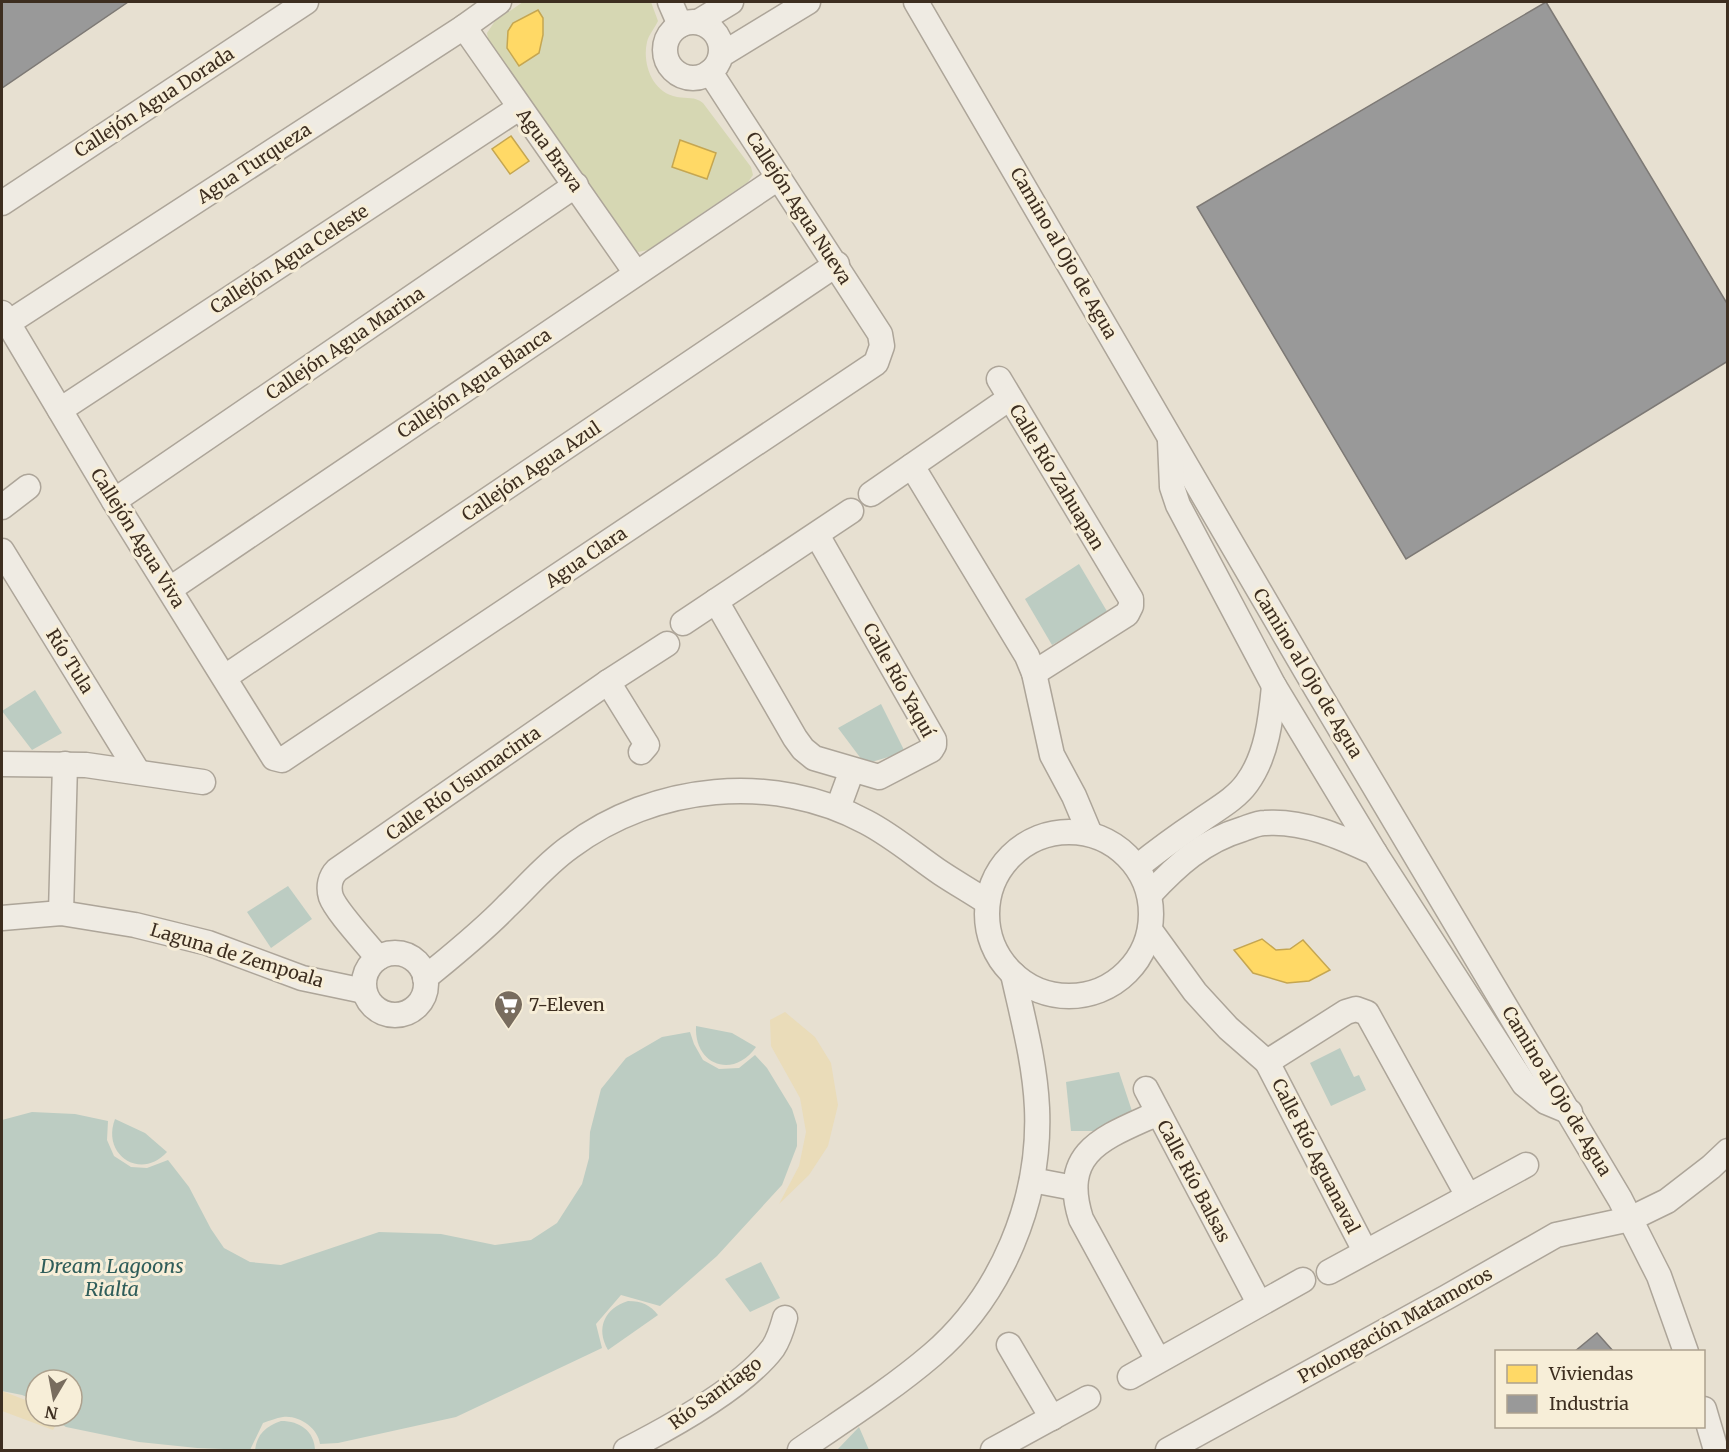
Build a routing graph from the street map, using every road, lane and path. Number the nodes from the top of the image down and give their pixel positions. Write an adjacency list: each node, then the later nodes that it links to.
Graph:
1 (306, 2): 13 (street, Callejón Agua Dorada)
2 (499, 2): 8 (street, Agua Turqueza)
3 (670, 2): 7 (street)
4 (731, 2): 7 (street)
5 (808, 2): 9 (street)
6 (916, 2): 19 (street, Camino al Ojo de Agua)
7 (689, 23): 9 (street); 9 (street)
8 (464, 27): 10 (street, Agua Brava); 16 (street, Agua Turqueza)
9 (716, 64): 11 (street, Callejón Agua Nueva)
10 (519, 108): 12 (street, Agua Brava); 18 (street, Callejón Agua Celeste)
11 (778, 178): 14 (street, Callejón Agua Nueva); 15 (street, Callejón Agua Blanca)
12 (576, 185): 15 (street, Agua Brava); 23 (street, Callejón Agua Marina)
13 (2, 203)
14 (837, 264): 17 (street, Callejón Agua Nueva); 33 (street, Callejón Agua Azul)
15 (636, 273): 28 (street, Callejón Agua Blanca)
16 (5, 318): 18 (street, Callejón Agua Viva)
17 (882, 346): 37 (street, Agua Clara)
18 (60, 410): 23 (street, Callejón Agua Viva)
19 (1170, 439): 35 (street); 60 (street, Camino al Ojo de Agua)
20 (912, 466): 22 (street, Calle Río Zahuapan); 32 (street); 32 (street, Calle Río Zahuapan)
21 (28, 487): 24 (street)
22 (871, 494)
23 (114, 501): 28 (street, Callejón Agua Viva)
24 (2, 507)
25 (851, 511): 26 (street)
26 (817, 536): 29 (street); 40 (street, Calle Río Yaquí)
27 (2, 551): 41 (street, Río Tula)
28 (170, 589): 33 (street, Callejón Agua Viva)
29 (716, 601): 30 (street); 40 (street, Calle Río Yaquí)
30 (683, 623)
31 (667, 644): 34 (street)
32 (1034, 673): 46 (street)
33 (225, 677): 37 (street, Callejón Agua Viva)
34 (608, 682): 36 (street); 54 (street, Calle Río Usumacinta)
35 (1274, 686): 43 (street); 47 (street)
36 (641, 752)
37 (279, 760)
38 (2, 764): 39 (street)
39 (65, 764): 41 (street); 51 (street)
40 (852, 770): 44 (street)
41 (138, 772): 42 (street)
42 (203, 783)
43 (1247, 783): 45 (street); 48 (street)
44 (837, 808): 50 (street); 56 (street)
45 (1263, 823): 47 (street); 49 (street)
46 (1090, 834): 48 (street); 50 (street)
47 (1375, 853): 60 (street)
48 (1137, 867): 49 (street)
49 (1150, 894): 53 (street)
50 (987, 902): 55 (street)
51 (61, 913): 52 (street, Laguna de Zempoala); 57 (street, Laguna de Zempoala)
52 (2, 918)
53 (1150, 930): 55 (street); 58 (street)
54 (378, 958): 56 (street); 57 (street)
55 (1013, 974): 64 (street)
56 (426, 978): 57 (street)
57 (364, 991)
58 (1267, 1062): 66 (street, Calle Río Aguanaval); 68 (street, Calle Río Aguanaval)
59 (1146, 1089): 61 (street)
60 (1570, 1112): 67 (street, Camino al Ojo de Agua)
61 (1158, 1113): 65 (street, Calle Río Balsas); 71 (street, Calle Río Balsas)
62 (1728, 1151): 67 (street, Prolongación Matamoros)
63 (1526, 1165): 66 (street, Calle Río Aguanaval)
64 (1032, 1180): 65 (street); 81 (street)
65 (1074, 1188): 75 (street, Calle Río Balsas)
66 (1468, 1196): 68 (street, Calle Río Aguanaval)
67 (1630, 1219): 74 (street, Camino al Ojo de Agua); 83 (street, Prolongación Matamoros)
68 (1365, 1251): 69 (street, Calle Río Aguanaval)
69 (1329, 1272)
70 (1303, 1280): 71 (street)
71 (1259, 1303): 75 (street)
72 (785, 1318): 80 (street, Río Santiago)
73 (1009, 1345): 79 (street)
74 (1685, 1350)
75 (1158, 1360): 76 (street)
76 (1130, 1377)
77 (1088, 1398): 79 (street)
78 (1705, 1412): 84 (street)
79 (1052, 1418): 82 (street)
80 (626, 1450)
81 (800, 1450)
82 (993, 1450)
83 (1168, 1450)
84 (1716, 1450)

